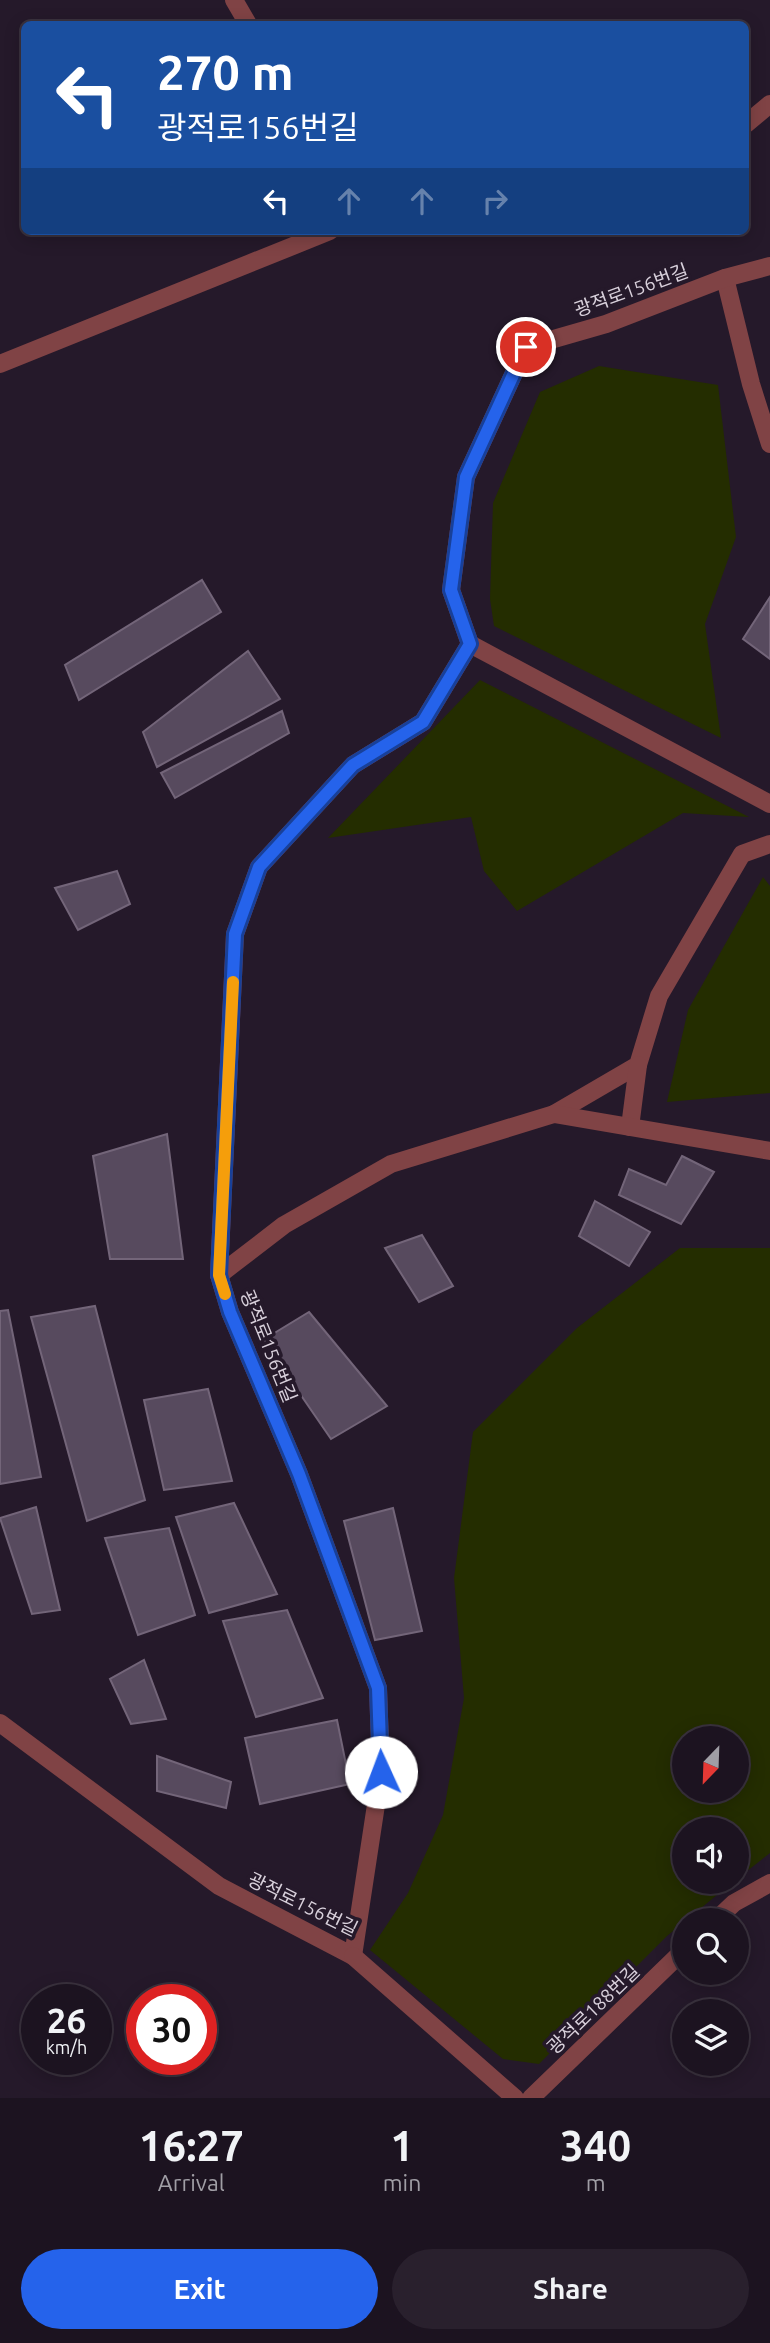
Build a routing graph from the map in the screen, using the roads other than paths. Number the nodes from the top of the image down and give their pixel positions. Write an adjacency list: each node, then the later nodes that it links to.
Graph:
1 (234, 0): 2 (street)
2 (246, 21)
3 (770, 104): 4 (street)
4 (749, 122)
5 (320, 235): 8 (street)
6 (770, 265): 7 (street, 광적로156번길)
7 (724, 278): 9 (street); 10 (street, 광적로156번길)
8 (0, 364)
9 (770, 444)
10 (470, 644): 11 (street); 17 (street, 광적로156번길)
11 (770, 804)
12 (770, 844): 13 (street)
13 (638, 1065): 14 (street); 15 (street)
14 (554, 1114): 15 (street, 광적로156번길); 17 (street, 광적로156번길)
15 (630, 1127): 16 (street, 광적로156번길)
16 (770, 1151)
17 (219, 1275): 21 (street, 광적로156번길)
18 (0, 1723): 21 (street, 광적로156번길)
19 (770, 1883): 20 (street)
20 (729, 1908)
21 (353, 1956): 23 (street)
22 (672, 1962): 24 (street, 광적로188번길)
23 (515, 2098)
24 (531, 2098)

